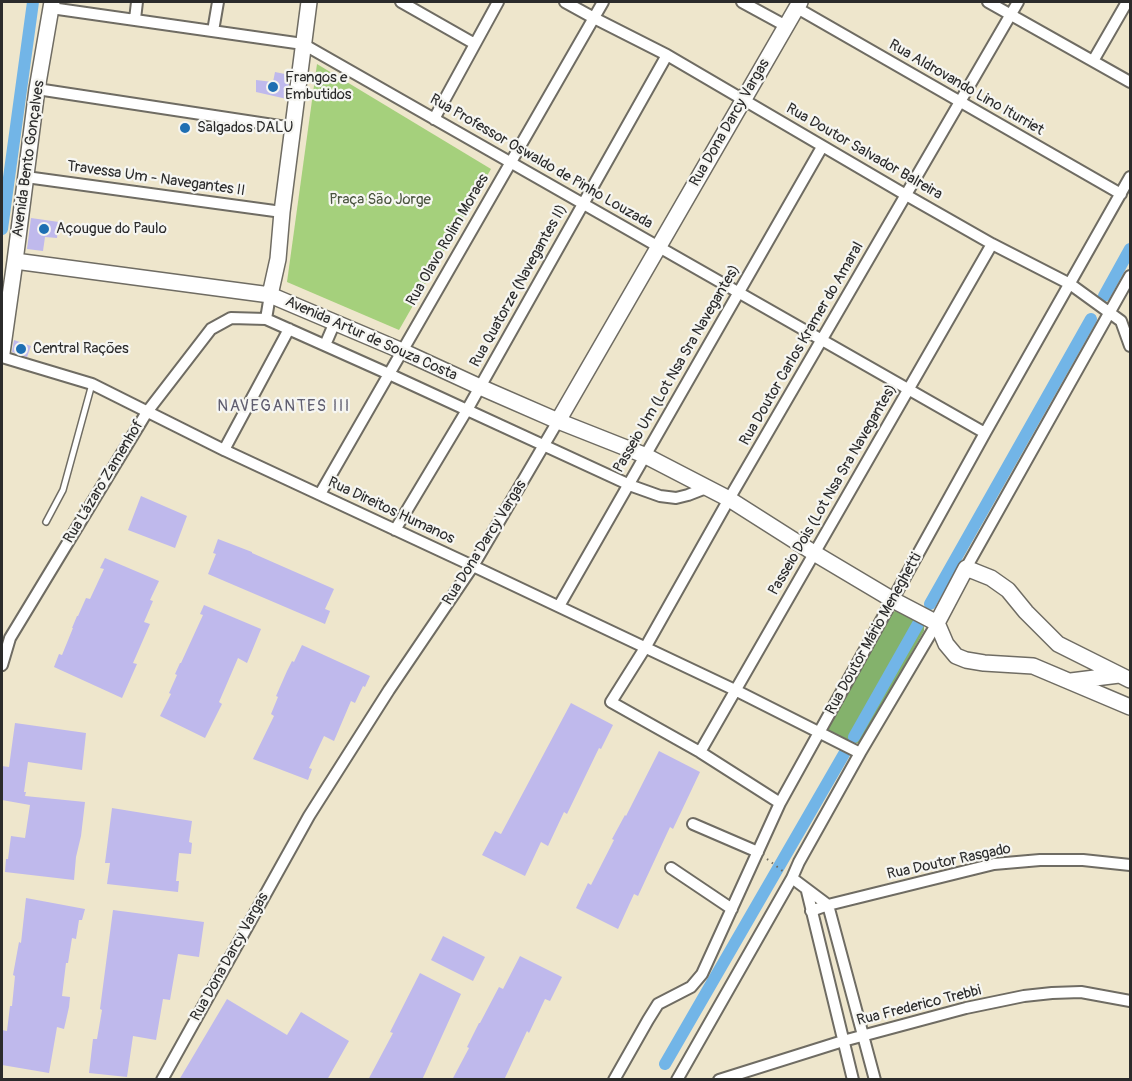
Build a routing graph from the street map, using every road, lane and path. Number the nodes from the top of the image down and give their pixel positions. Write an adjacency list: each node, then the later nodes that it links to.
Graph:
1 (137, 2): 16 (street)
2 (218, 2): 18 (street)
3 (309, 2): 19 (street)
4 (401, 2): 20 (street)
5 (498, 2): 20 (street)
6 (565, 2): 15 (street, Rua Doutor Salvador Balreira)
7 (603, 2): 15 (street, Rua Olavo Rolim Moraes)
8 (742, 2): 17 (street)
9 (988, 2): 14 (street)
10 (1018, 2): 14 (street, Rua Doutor Carlos Kramer do Amaral)
11 (1127, 2): 22 (street)
12 (52, 5): 16 (street, Rua Professor Oswaldo de Pinho Louzada); 24 (street, Avenida Bento Gonçalves)
13 (799, 5): 17 (street, Rua Dona Darcy Vargas); 26 (street, Rua Aldrovando Lino Iturriet)
14 (1011, 14): 22 (street); 26 (street, Rua Doutor Carlos Kramer do Amaral)
15 (594, 18): 21 (street, Rua Doutor Salvador Balreira); 30 (street, Rua Olavo Rolim Moraes)
16 (135, 19): 18 (street, Rua Professor Oswaldo de Pinho Louzada)
17 (786, 26): 25 (street, Rua Dona Darcy Vargas)
18 (213, 31): 19 (street, Rua Professor Oswaldo de Pinho Louzada)
19 (303, 44): 27 (street, Rua Professor Oswaldo de Pinho Louzada); 28 (street)
20 (475, 44): 27 (street)
21 (667, 55): 25 (street, Rua Doutor Salvador Balreira); 35 (street, Rua Quatorze (Navegantes II))
22 (1093, 61): 23 (street)
23 (1131, 82)
24 (38, 89): 28 (street); 31 (street, Avenida Bento Gonçalves)
25 (744, 100): 29 (street, Rua Doutor Salvador Balreira); 38 (street, Rua Dona Darcy Vargas)
26 (960, 101): 33 (street, Rua Aldrovando Lino Iturriet); 34 (street, Rua Doutor Carlos Kramer do Amaral)
27 (434, 119): 30 (street, Rua Professor Oswaldo de Pinho Louzada)
28 (293, 128): 36 (street)
29 (822, 147): 34 (street, Rua Doutor Salvador Balreira); 42 (street, Passeio Um (Lot Nsa Sra Navegantes))
30 (511, 162): 35 (street, Rua Professor Oswaldo de Pinho Louzada); 53 (street, Rua Olavo Rolim Moraes)
31 (26, 177): 36 (street, Travessa Um - Navegantes II); 39 (street, Avenida Bento Gonçalves)
32 (1131, 177): 33 (street, Rua Doutor Mário Meneghetti)
33 (1121, 194): 41 (street, Rua Doutor Mário Meneghetti)
34 (906, 195): 37 (street, Rua Doutor Salvador Balreira); 50 (street, Rua Doutor Carlos Kramer do Amaral)
35 (583, 204): 38 (street, Rua Professor Oswaldo de Pinho Louzada); 57 (street, Rua Quatorze (Navegantes II))
36 (282, 212): 43 (street)
37 (992, 244): 41 (street, Rua Doutor Salvador Balreira); 58 (street, Passeio Dois (Lot Nsa Sra Navegantes))
38 (658, 246): 42 (street, Rua Professor Oswaldo de Pinho Louzada); 61 (street, Rua Dona Darcy Vargas)
39 (15, 261): 43 (street, Avenida Artur de Souza Costa); 54 (street, Avenida Bento Gonçalves)
40 (1131, 276): 44 (street)
41 (1070, 284): 44 (street, Rua Doutor Salvador Balreira); 62 (street, Rua Doutor Mário Meneghetti)
42 (738, 292): 50 (street, Rua Professor Oswaldo de Pinho Louzada); 65 (street, Passeio Um (Lot Nsa Sra Navegantes))
43 (270, 295): 46 (street); 48 (street, Avenida Artur de Souza Costa)
44 (1109, 312): 47 (street, Rua Doutor Salvador Balreira); 73 (street)
45 (231, 318): 46 (street, Avenida Artur de Souza Costa); 60 (street, Rua Lázaro Zamenhof)
46 (266, 319): 49 (street, Avenida Artur de Souza Costa)
47 (1126, 320): 52 (street, Rua Doutor Salvador Balreira)
48 (335, 322): 51 (street); 53 (street, Avenida Artur de Souza Costa)
49 (289, 329): 51 (street, Avenida Artur de Souza Costa); 64 (street)
50 (822, 339): 58 (street, Rua Professor Oswaldo de Pinho Louzada); 68 (street, Rua Doutor Carlos Kramer do Amaral)
51 (326, 345): 55 (street, Avenida Artur de Souza Costa)
52 (1131, 346)
53 (402, 351): 55 (street, Rua Olavo Rolim Moraes); 57 (street, Avenida Artur de Souza Costa)
54 (2, 355): 56 (street, Rua Direitos Humanos)
55 (389, 374): 59 (street, Avenida Artur de Souza Costa); 67 (street, Rua Olavo Rolim Moraes)
56 (92, 384): 60 (street, Rua Direitos Humanos); 69 (lane)
57 (480, 387): 59 (street, Rua Quatorze (Navegantes II)); 61 (street, Avenida Artur de Souza Costa)
58 (909, 389): 62 (street, Rua Professor Oswaldo de Pinho Louzada); 71 (street, Passeio Dois (Lot Nsa Sra Navegantes))
59 (467, 410): 63 (street, Avenida Artur de Souza Costa); 70 (street, Rua Quatorze (Navegantes II))
60 (147, 412): 64 (street, Rua Direitos Humanos); 78 (street, Rua Lázaro Zamenhof)
61 (558, 421): 63 (street, Rua Dona Darcy Vargas); 65 (street, Avenida Artur de Souza Costa)
62 (985, 433): 74 (street, Rua Doutor Mário Meneghetti)
63 (543, 445): 66 (street, Avenida Artur de Souza Costa); 72 (street, Rua Dona Darcy Vargas)
64 (224, 450): 67 (street, Rua Direitos Humanos)
65 (644, 455): 66 (street, Avenida Artur de Souza Costa); 75 (street, Passeio Um (Lot Nsa Sra Navegantes))
66 (706, 488): 68 (street, Avenida Artur de Souza Costa)
67 (320, 494): 70 (street, Rua Direitos Humanos)
68 (729, 499): 71 (street, Avenida Artur de Souza Costa); 77 (street, Rua Doutor Carlos Kramer do Amaral)
69 (46, 522)
70 (395, 530): 72 (street, Rua Direitos Humanos)
71 (814, 553): 74 (street, Avenida Artur de Souza Costa); 81 (street, Passeio Dois (Lot Nsa Sra Navegantes))
72 (473, 566): 75 (street, Rua Direitos Humanos); 100 (street, Rua Dona Darcy Vargas)
73 (966, 568): 76 (street); 79 (street)
74 (893, 600): 76 (street, Avenida Artur de Souza Costa); 83 (street, Rua Doutor Mário Meneghetti)
75 (559, 606): 77 (street, Rua Direitos Humanos)
76 (937, 623): 80 (street); 85 (street)
77 (645, 648): 81 (street, Rua Direitos Humanos); 84 (street, Rua Doutor Carlos Kramer do Amaral)
78 (2, 665)
79 (1125, 678): 80 (street)
80 (1070, 681): 82 (street)
81 (735, 690): 83 (street, Rua Direitos Humanos); 84 (street, Passeio Dois (Lot Nsa Sra Navegantes))
82 (1131, 707)
83 (819, 732): 85 (street, Rua Direitos Humanos); 86 (street, Rua Doutor Mário Meneghetti)
84 (700, 752): 86 (street)
85 (860, 753): 92 (street)
86 (780, 803): 88 (street, Rua Doutor Mário Meneghetti)
87 (693, 824): 88 (street)
88 (758, 852): 95 (street, Rua Doutor Mário Meneghetti)
89 (773, 864): 92 (path)
90 (1131, 865): 94 (street, Rua Doutor Rasgado)
91 (671, 868): 95 (street)
92 (788, 875): 93 (street); 102 (street)
93 (807, 891): 94 (street); 96 (street)
94 (828, 905): 96 (street, Rua Doutor Rasgado); 98 (street)
95 (732, 909): 101 (street, Rua Doutor Mário Meneghetti)
96 (811, 911): 99 (street)
97 (1131, 1001): 98 (street, Rua Frederico Trebbi)
98 (863, 1036): 99 (street, Rua Frederico Trebbi); 105 (street)
99 (843, 1041): 103 (street, Rua Frederico Trebbi); 104 (street)
100 (162, 1080)
101 (614, 1080)
102 (677, 1080)
103 (719, 1080)
104 (853, 1080)
105 (875, 1080)

